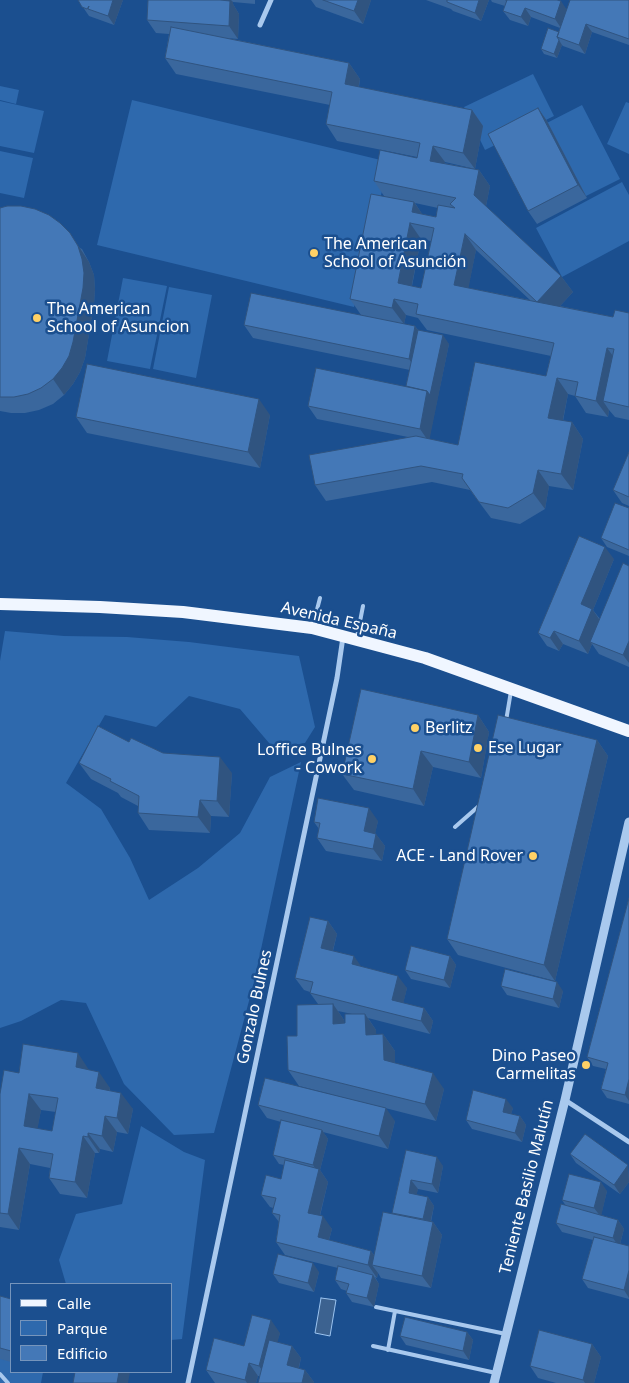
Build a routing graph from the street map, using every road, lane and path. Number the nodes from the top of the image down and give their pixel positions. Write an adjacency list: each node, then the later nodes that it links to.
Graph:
1 (271, 0): 2 (street)
2 (260, 26)
3 (320, 598): 6 (lane)
4 (0, 604): 6 (main road, Avenida España)
5 (363, 606): 7 (lane)
6 (312, 628): 7 (main road, Avenida España)
7 (350, 637): 8 (main road, Avenida España); 24 (street, Gonzalo Bulnes)
8 (512, 689): 9 (lane); 10 (main road, Avenida España)
9 (505, 724)
10 (629, 730)
11 (484, 800): 13 (lane)
12 (629, 822): 14 (street, Teniente Basilio Malutín)
13 (455, 827)
14 (564, 1100): 15 (street); 18 (street, Teniente Basilio Malutín)
15 (629, 1142)
16 (376, 1307): 17 (lane)
17 (395, 1311): 18 (lane); 20 (lane)
18 (506, 1334): 21 (street, Teniente Basilio Malutín)
19 (373, 1346): 20 (lane)
20 (388, 1350): 21 (lane)
21 (496, 1373): 25 (street, Teniente Basilio Malutín)
22 (0, 1374): 23 (lane)
23 (8, 1383)
24 (188, 1383)
25 (494, 1383)

